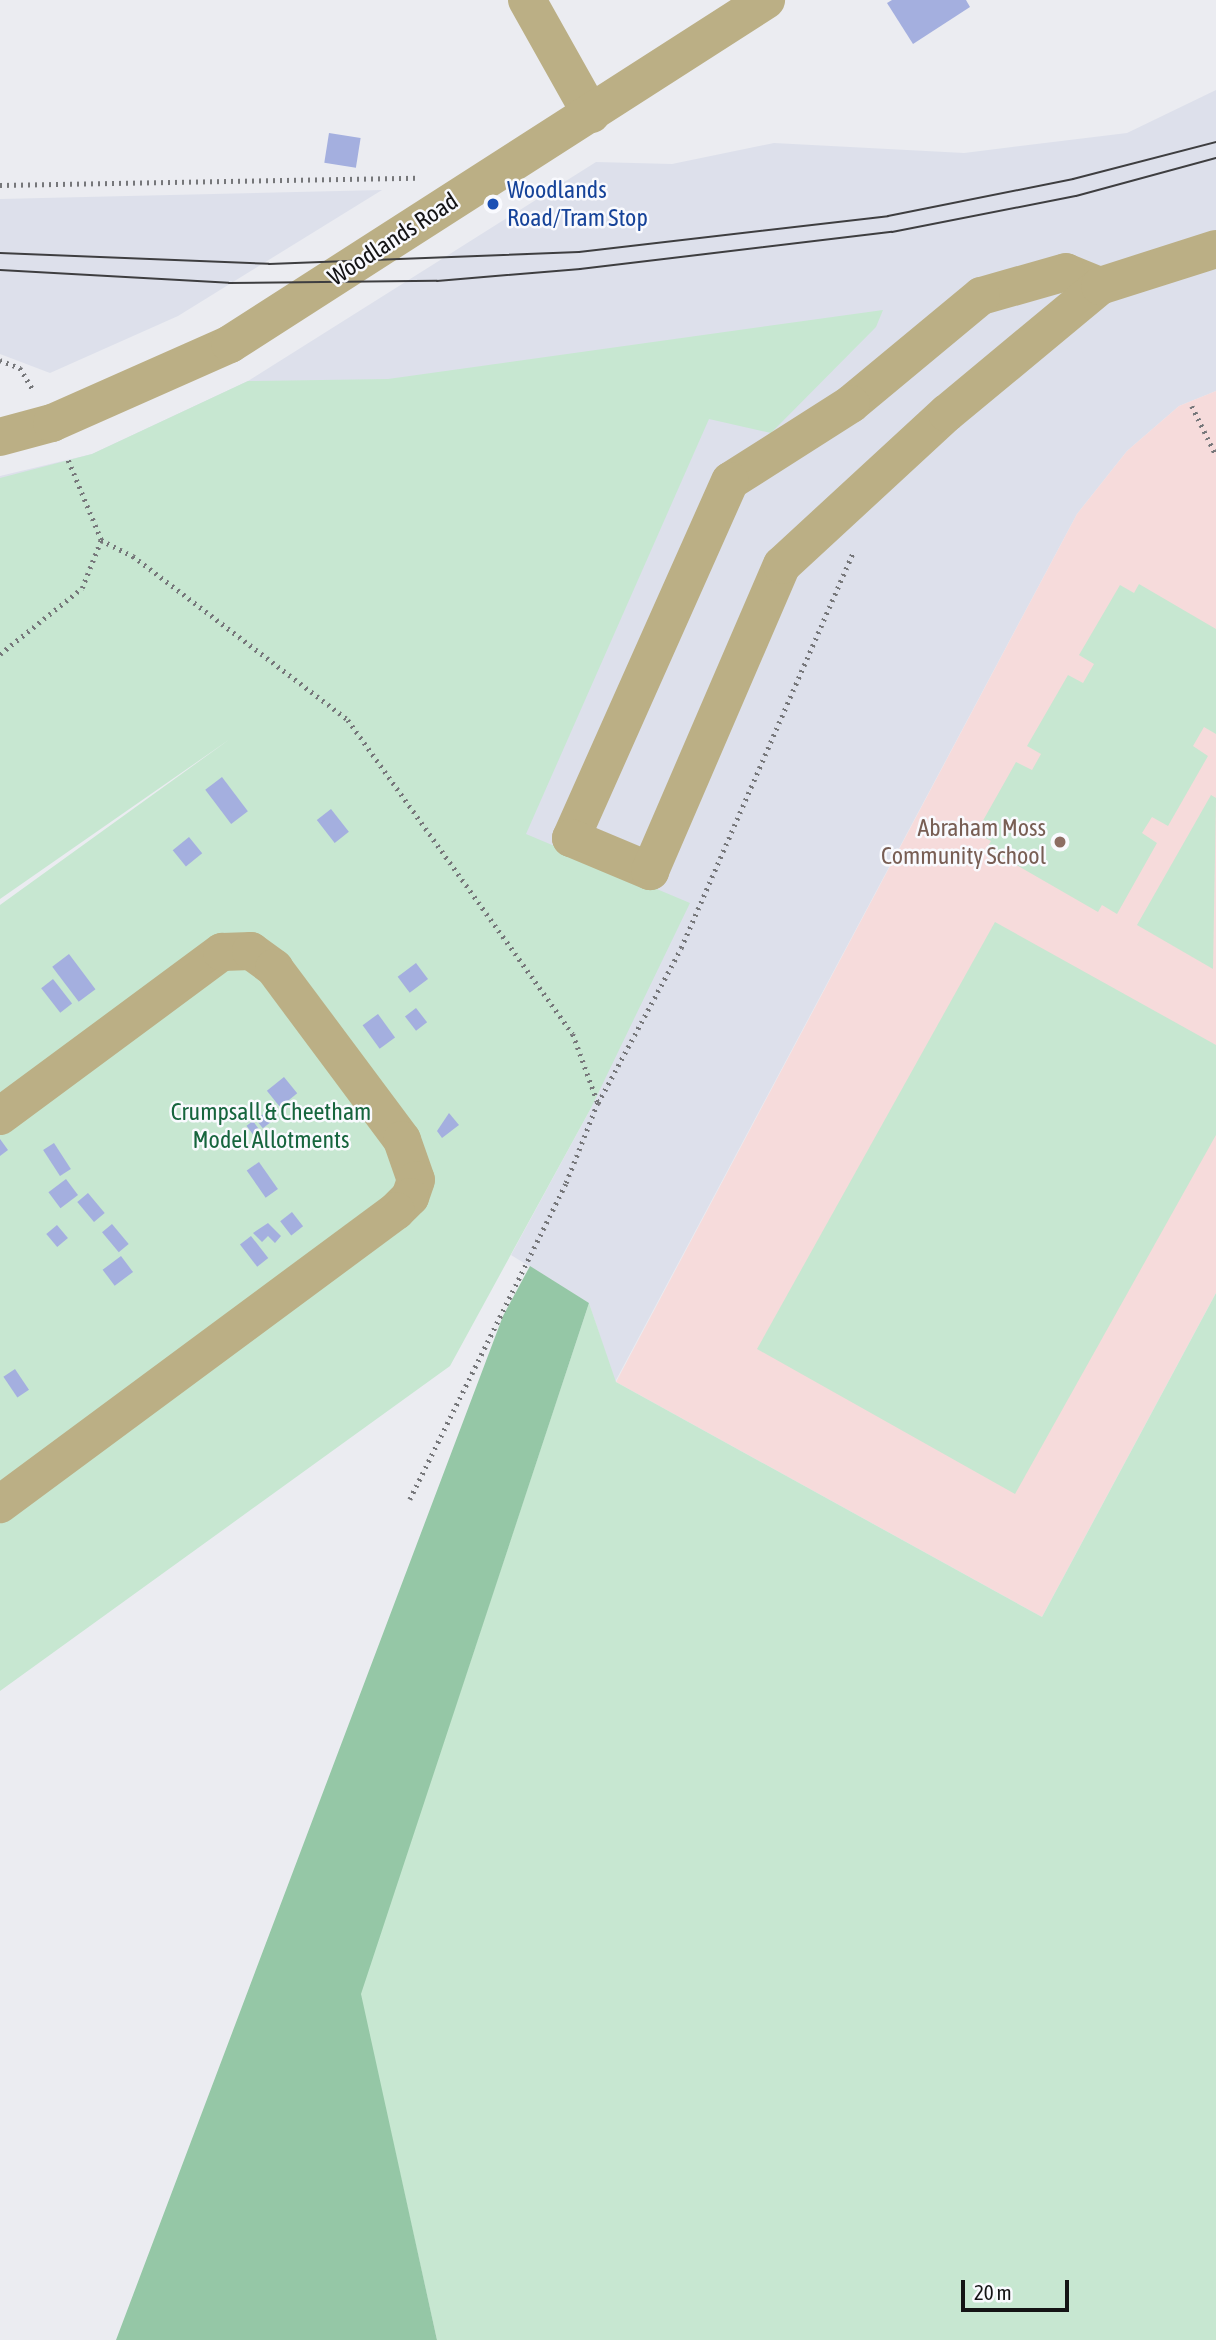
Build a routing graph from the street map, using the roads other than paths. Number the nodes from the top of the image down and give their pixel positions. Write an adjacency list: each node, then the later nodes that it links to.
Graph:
1 (527, 0): 3 (street)
2 (766, 0): 3 (street, Woodlands Road)
3 (591, 114): 6 (street, Woodlands Road)
4 (1216, 249): 5 (street)
5 (1100, 286): 5 (street)
6 (0, 438)
7 (0, 1116): 8 (street)
8 (0, 1504)

